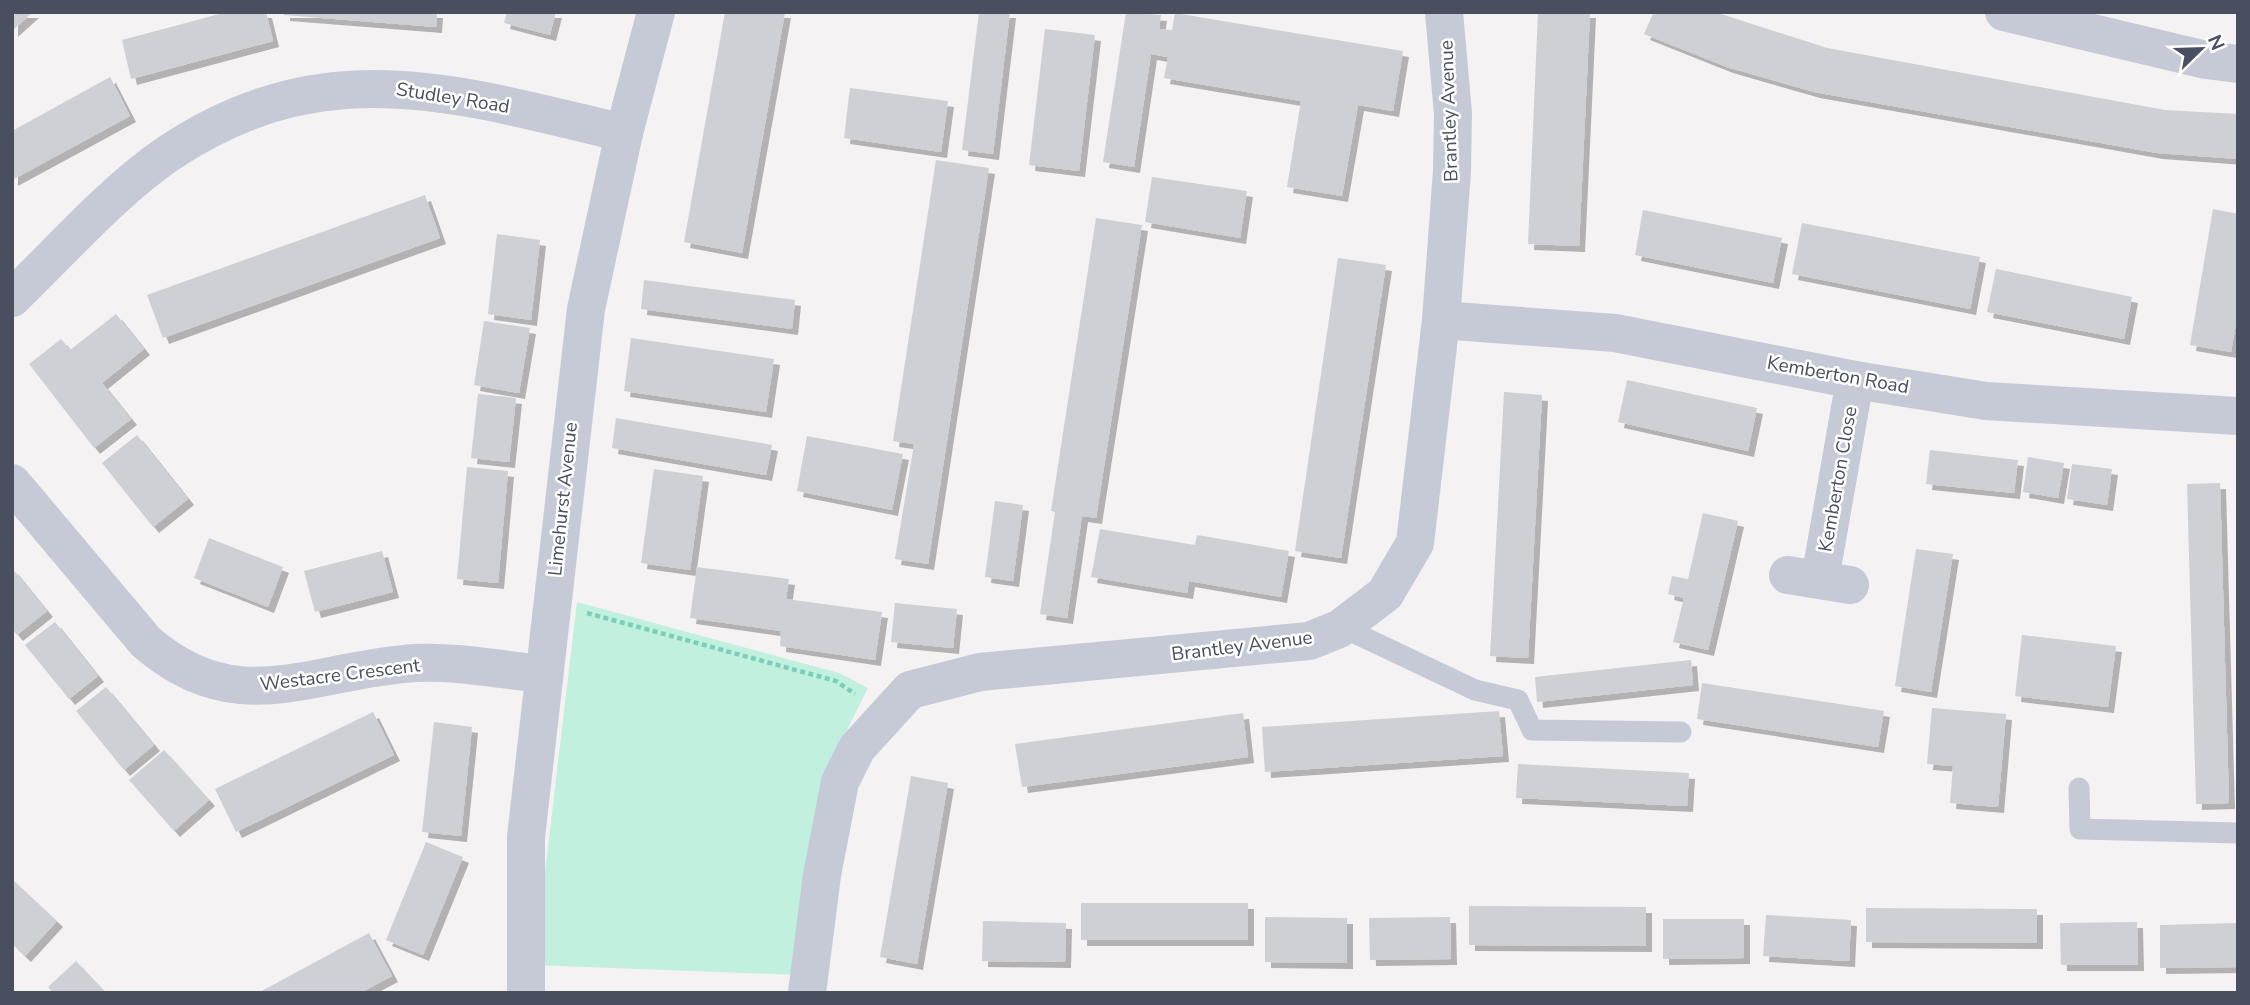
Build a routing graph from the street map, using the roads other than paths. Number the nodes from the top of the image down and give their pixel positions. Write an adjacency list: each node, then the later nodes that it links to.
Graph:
1 (656, 12): 5 (street, Limehurst Avenue)
2 (1444, 12): 7 (street, Brantley Avenue)
3 (2004, 12): 4 (street)
4 (2238, 64)
5 (624, 133): 6 (street, Studley Road); 13 (street, Limehurst Avenue)
6 (12, 298)
7 (1441, 320): 8 (street, Kemberton Road); 12 (street, Brantley Avenue)
8 (1856, 380): 9 (street, Kemberton Road); 11 (street, Kemberton Close)
9 (2238, 416)
10 (12, 483): 13 (street, Westacre Crescent)
11 (1819, 580)
12 (1342, 627): 14 (lane); 18 (street, Brantley Avenue)
13 (544, 674): 17 (street, Limehurst Avenue)
14 (1681, 732)
15 (2079, 788): 16 (lane)
16 (2238, 833)
17 (526, 993)
18 (807, 993)

